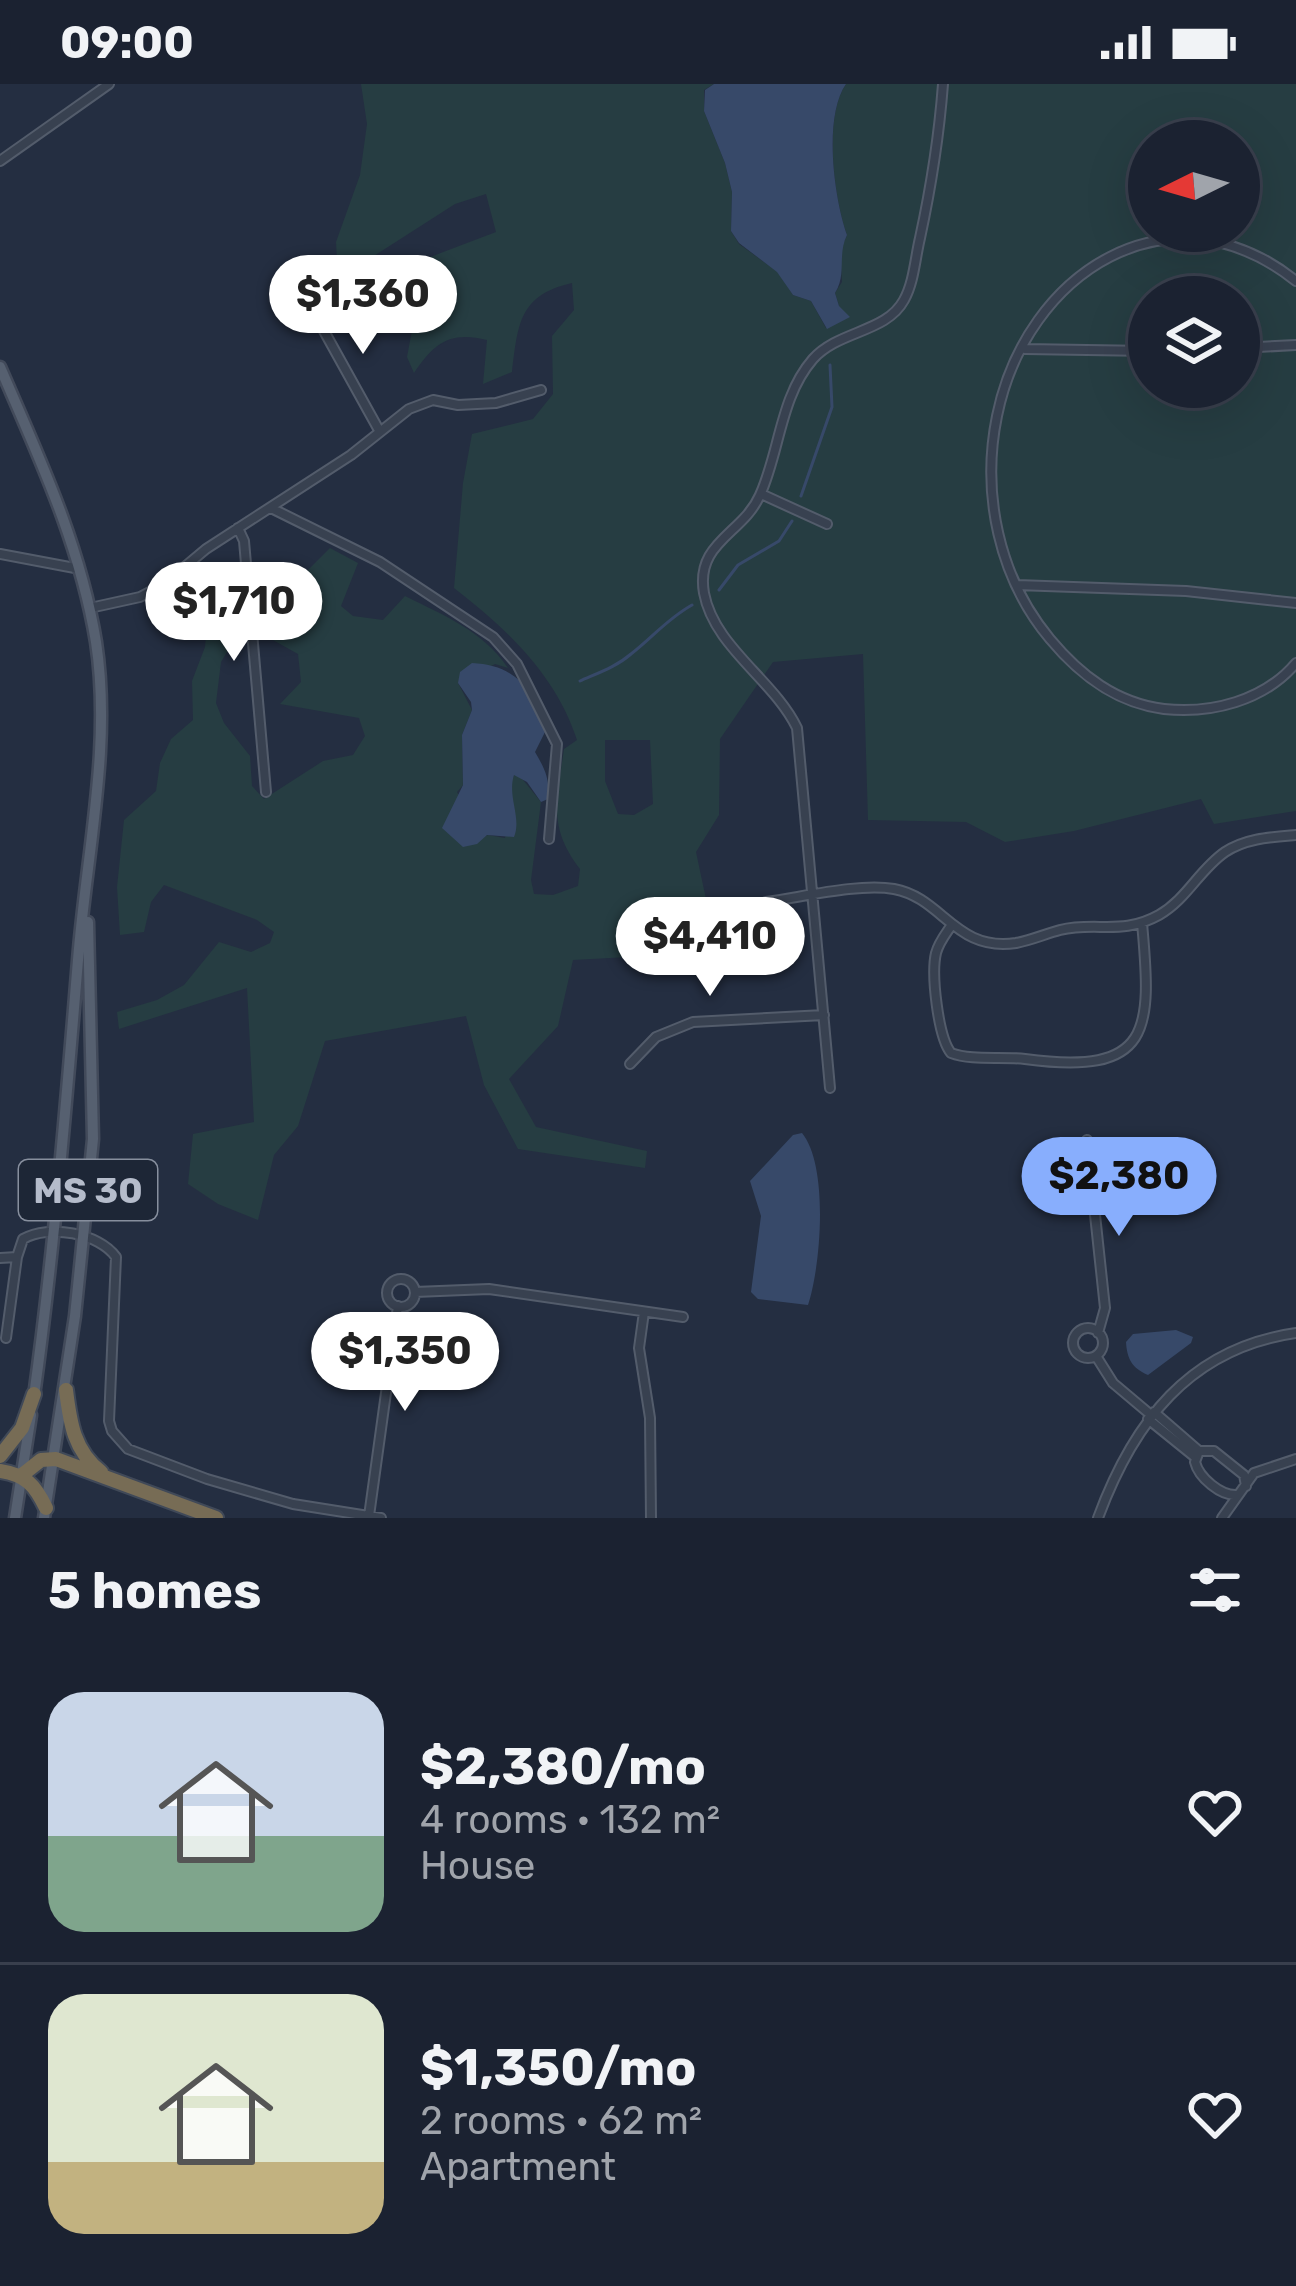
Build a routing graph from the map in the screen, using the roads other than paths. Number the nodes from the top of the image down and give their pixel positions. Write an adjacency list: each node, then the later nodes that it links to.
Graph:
1 (109, 84): 3 (street)
2 (943, 84): 15 (street)
3 (0, 161)
4 (1296, 281): 6 (street)
5 (317, 289): 14 (street)
6 (1038, 325): 9 (street); 10 (street)
7 (1296, 345): 8 (street)
8 (1260, 347)
9 (1023, 349): 10 (street); 21 (street)
10 (1056, 350): 11 (street)
11 (1128, 351)
12 (0, 367): 20 (main road, MS 30)
13 (541, 390): 14 (street)
14 (380, 432): 16 (street)
15 (761, 494): 17 (street); 31 (street)
16 (270, 507): 18 (street); 29 (street)
17 (826, 524)
18 (238, 528): 24 (street); 27 (street)
19 (0, 554): 20 (street)
20 (82, 569): 24 (main road, MS 30)
21 (1016, 585): 22 (street); 25 (street)
22 (1046, 588): 23 (street); 25 (street)
23 (1296, 603)
24 (90, 608): 30 (main road, MS 30)
25 (1034, 617): 26 (street)
26 (1296, 663)
27 (266, 792)
28 (1296, 835): 33 (street)
29 (549, 839)
30 (90, 859): 36 (main road, MS 30); 37 (main road, MS 30)
31 (814, 896): 32 (street); 34 (street); 35 (street)
32 (766, 902)
33 (1142, 923): 34 (street); 34 (street)
34 (951, 926)
35 (824, 1015): 38 (street); 39 (street)
36 (72, 1050): 37 (main road); 41 (main road, MS 30)
37 (93, 1051): 42 (main road, MS 30)
38 (630, 1064)
39 (830, 1088)
40 (1087, 1140): 49 (street)
41 (54, 1233): 42 (street); 43 (street); 54 (main road, MS 30)
42 (84, 1236): 53 (main road, MS 30); 66 (street)
43 (17, 1257): 44 (street); 51 (street)
44 (0, 1258)
45 (415, 1292): 46 (street); 46 (street); 47 (street)
46 (398, 1306): 66 (street)
47 (644, 1312): 48 (street); 70 (street)
48 (683, 1317)
49 (1098, 1333): 52 (street); 52 (street)
50 (1296, 1333): 55 (street)
51 (7, 1338)
52 (1096, 1355): 55 (street)
53 (66, 1390): 58 (main road, MS 30); 62 (highway)
54 (34, 1394): 57 (highway); 61 (main road, MS 30)
55 (1151, 1416): 56 (street); 71 (street)
56 (1197, 1454): 63 (street); 64 (street)
57 (0, 1456)
58 (56, 1459): 61 (highway); 62 (highway); 65 (main road, MS 30)
59 (1296, 1459): 63 (street)
60 (0, 1471): 61 (highway)
61 (22, 1475): 65 (highway); 67 (main road, MS 30)
62 (110, 1479): 68 (highway)
63 (1246, 1486): 64 (street)
64 (1237, 1495): 72 (street)
65 (45, 1513)
66 (369, 1516): 69 (street)
67 (15, 1518)
68 (216, 1518)
69 (381, 1518)
70 (651, 1518)
71 (1098, 1518)
72 (1222, 1518)

